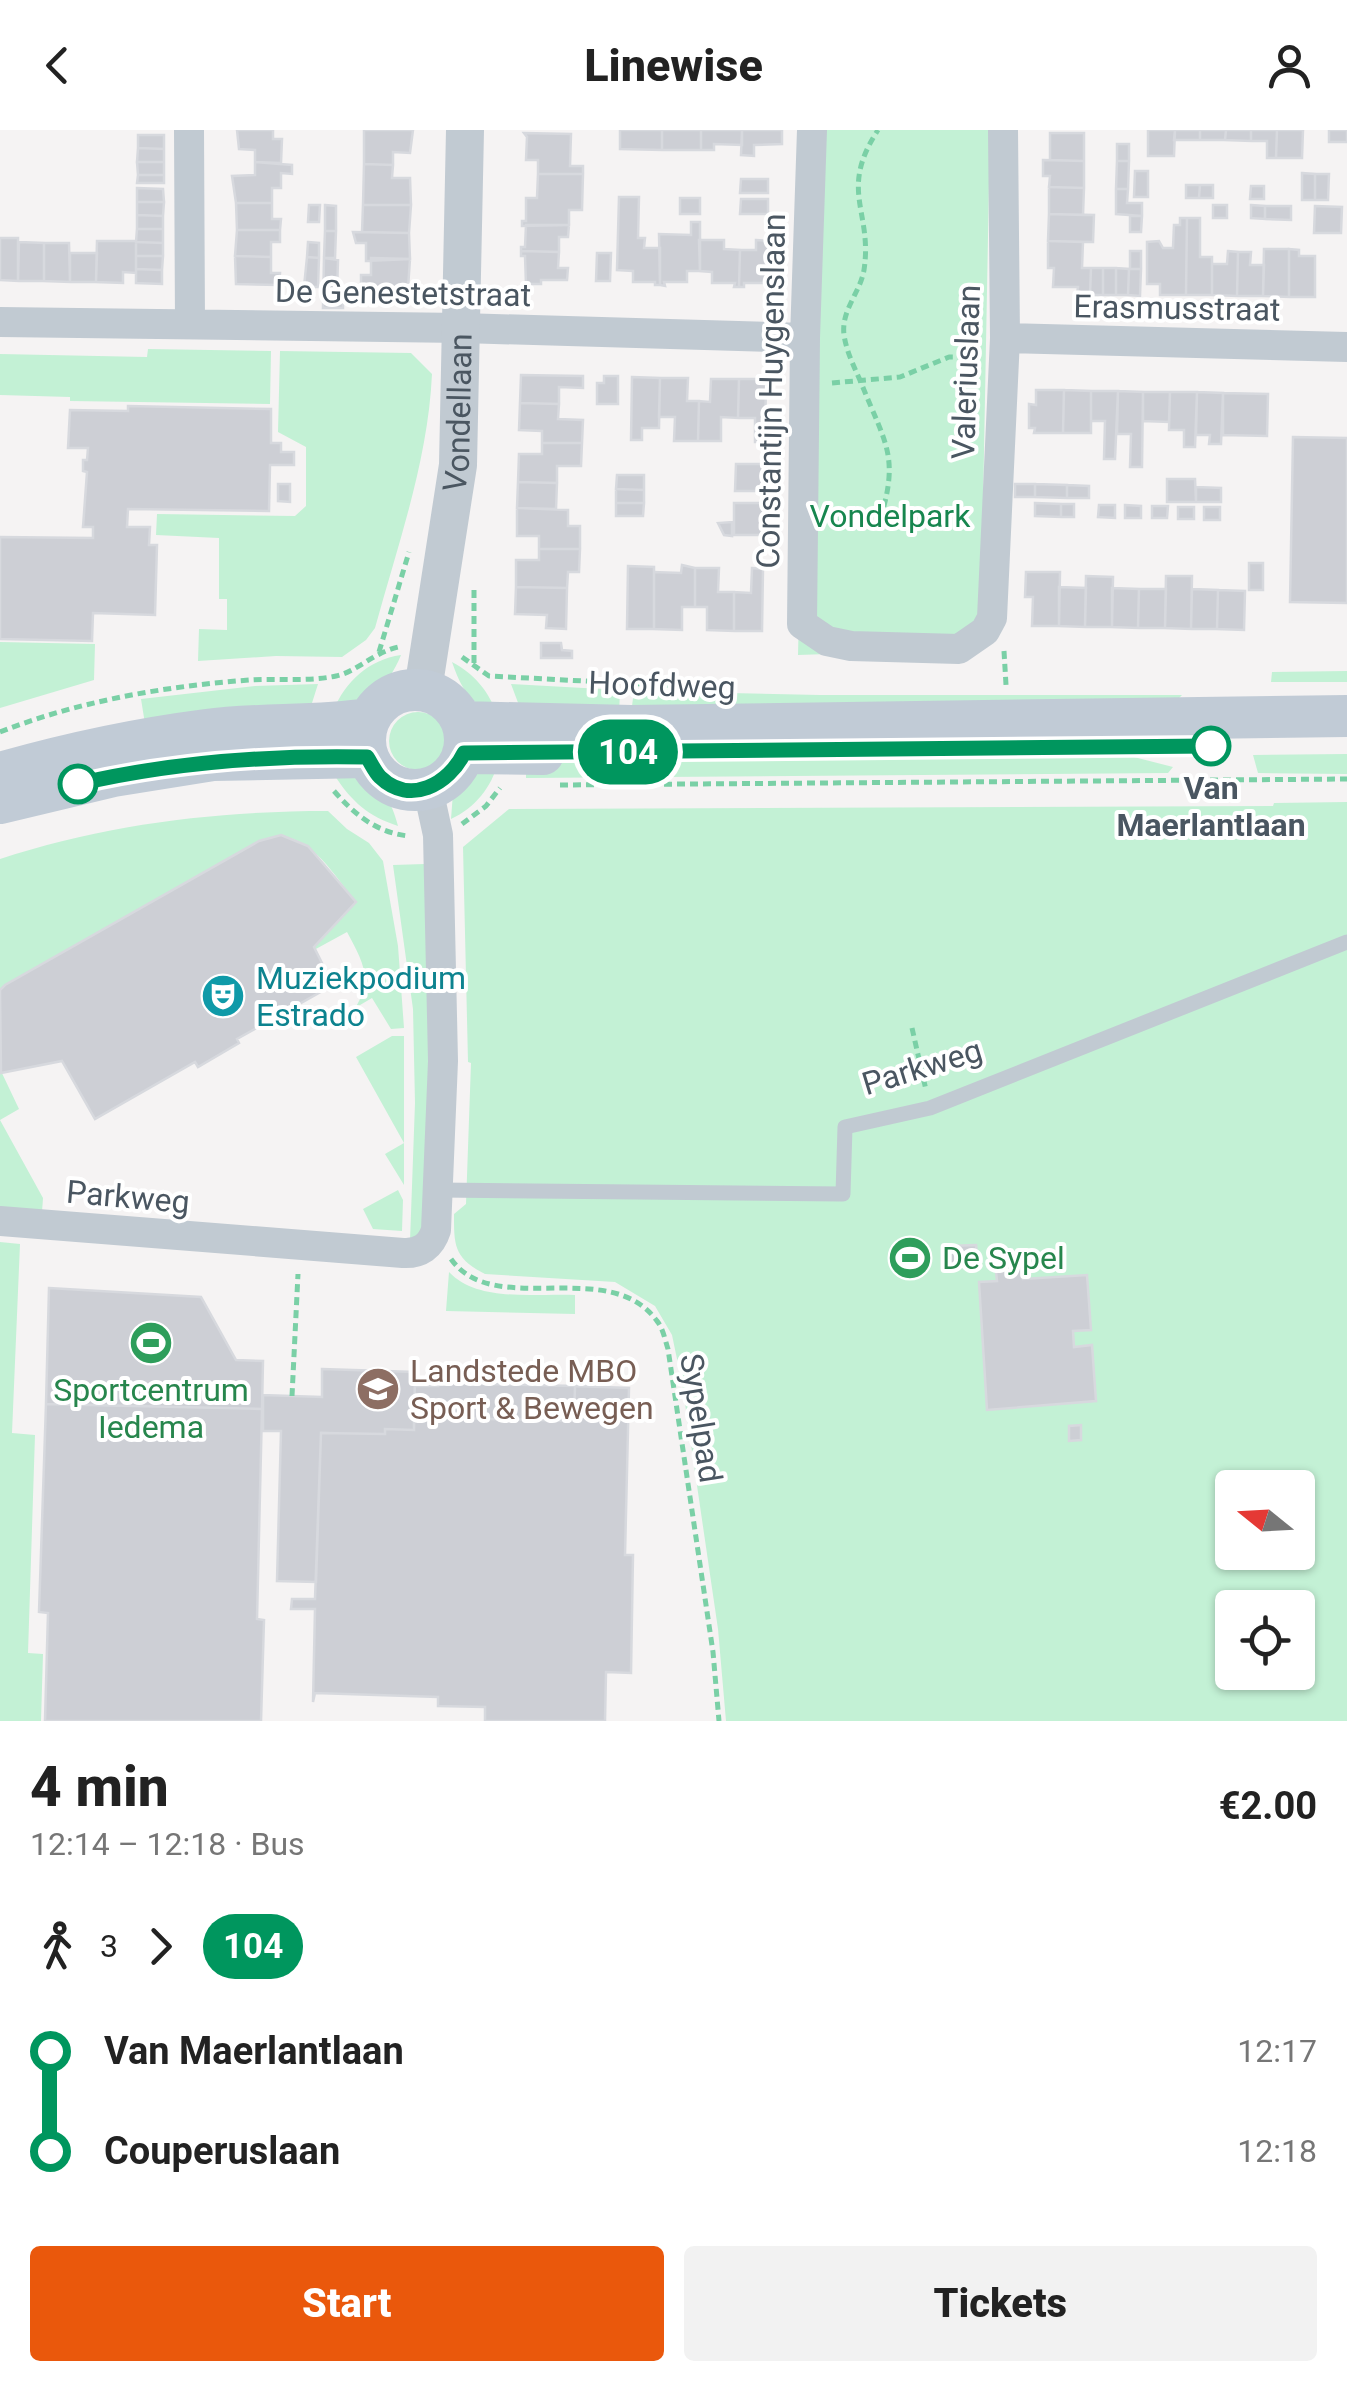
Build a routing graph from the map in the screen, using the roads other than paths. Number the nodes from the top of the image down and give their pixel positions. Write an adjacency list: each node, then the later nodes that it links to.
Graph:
1 (189, 130): 6 (street)
2 (465, 130): 7 (street, Vondellaan)
3 (812, 130): 8 (street, Constantijn Huygenslaan)
4 (1002, 130): 10 (street, Valeriuslaan)
5 (0, 322): 6 (street, De Genestetstraat)
6 (190, 324): 7 (street, De Genestetstraat)
7 (462, 328): 8 (street, De Genestetstraat); 12 (street, Vondellaan)
8 (805, 338): 11 (street, Constantijn Huygenslaan)
9 (1347, 347): 10 (street, Erasmusstraat)
10 (1005, 348): 11 (street, Valeriuslaan)
11 (828, 641)
12 (422, 690): 14 (main road); 15 (main road)
13 (1347, 716): 15 (main road, Hoofdweg)
14 (368, 738): 17 (main road); 18 (main road); 19 (main road)
15 (463, 738): 16 (main road, Hoofdweg); 18 (main road)
16 (1347, 744)
17 (0, 772)
18 (428, 789): 21 (street)
19 (0, 803)
20 (1347, 942): 21 (lane, Parkweg)
21 (438, 1190): 22 (street, Parkweg)
22 (0, 1221)

